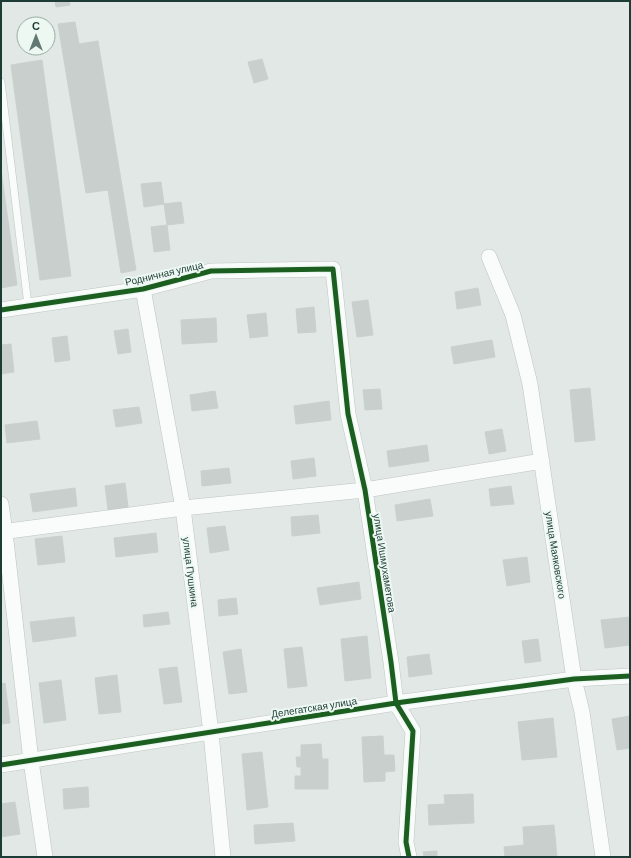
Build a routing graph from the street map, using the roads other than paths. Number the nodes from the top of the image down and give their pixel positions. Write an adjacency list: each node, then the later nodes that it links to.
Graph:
1 (1, 82): 5 (lane)
2 (489, 258): 7 (street, улица Маяковского)
3 (333, 269): 4 (street, Родничная улица); 8 (street, улица Ишмухаметова)
4 (143, 289): 5 (street, Родничная улица); 10 (street, улица Пушкина)
5 (28, 305): 6 (street, Родничная улица)
6 (1, 310)
7 (542, 461): 8 (street); 13 (street, улица Маяковского)
8 (365, 490): 10 (street); 14 (street, улица Ишмухаметова)
9 (1, 504): 11 (street)
10 (183, 508): 11 (street); 15 (street, улица Пушкина)
11 (3, 532): 16 (street)
12 (630, 676): 13 (street, Делегатская улица)
13 (574, 679): 14 (street, Делегатская улица); 21 (street, улица Маяковского)
14 (396, 703): 15 (street, Делегатская улица); 20 (street, улица Ишмухаметова)
15 (211, 733): 16 (street, Делегатская улица); 19 (street, улица Пушкина)
16 (31, 761): 17 (street, Делегатская улица); 18 (street)
17 (1, 766)
18 (45, 857)
19 (223, 857)
20 (409, 857)
21 (603, 857)

